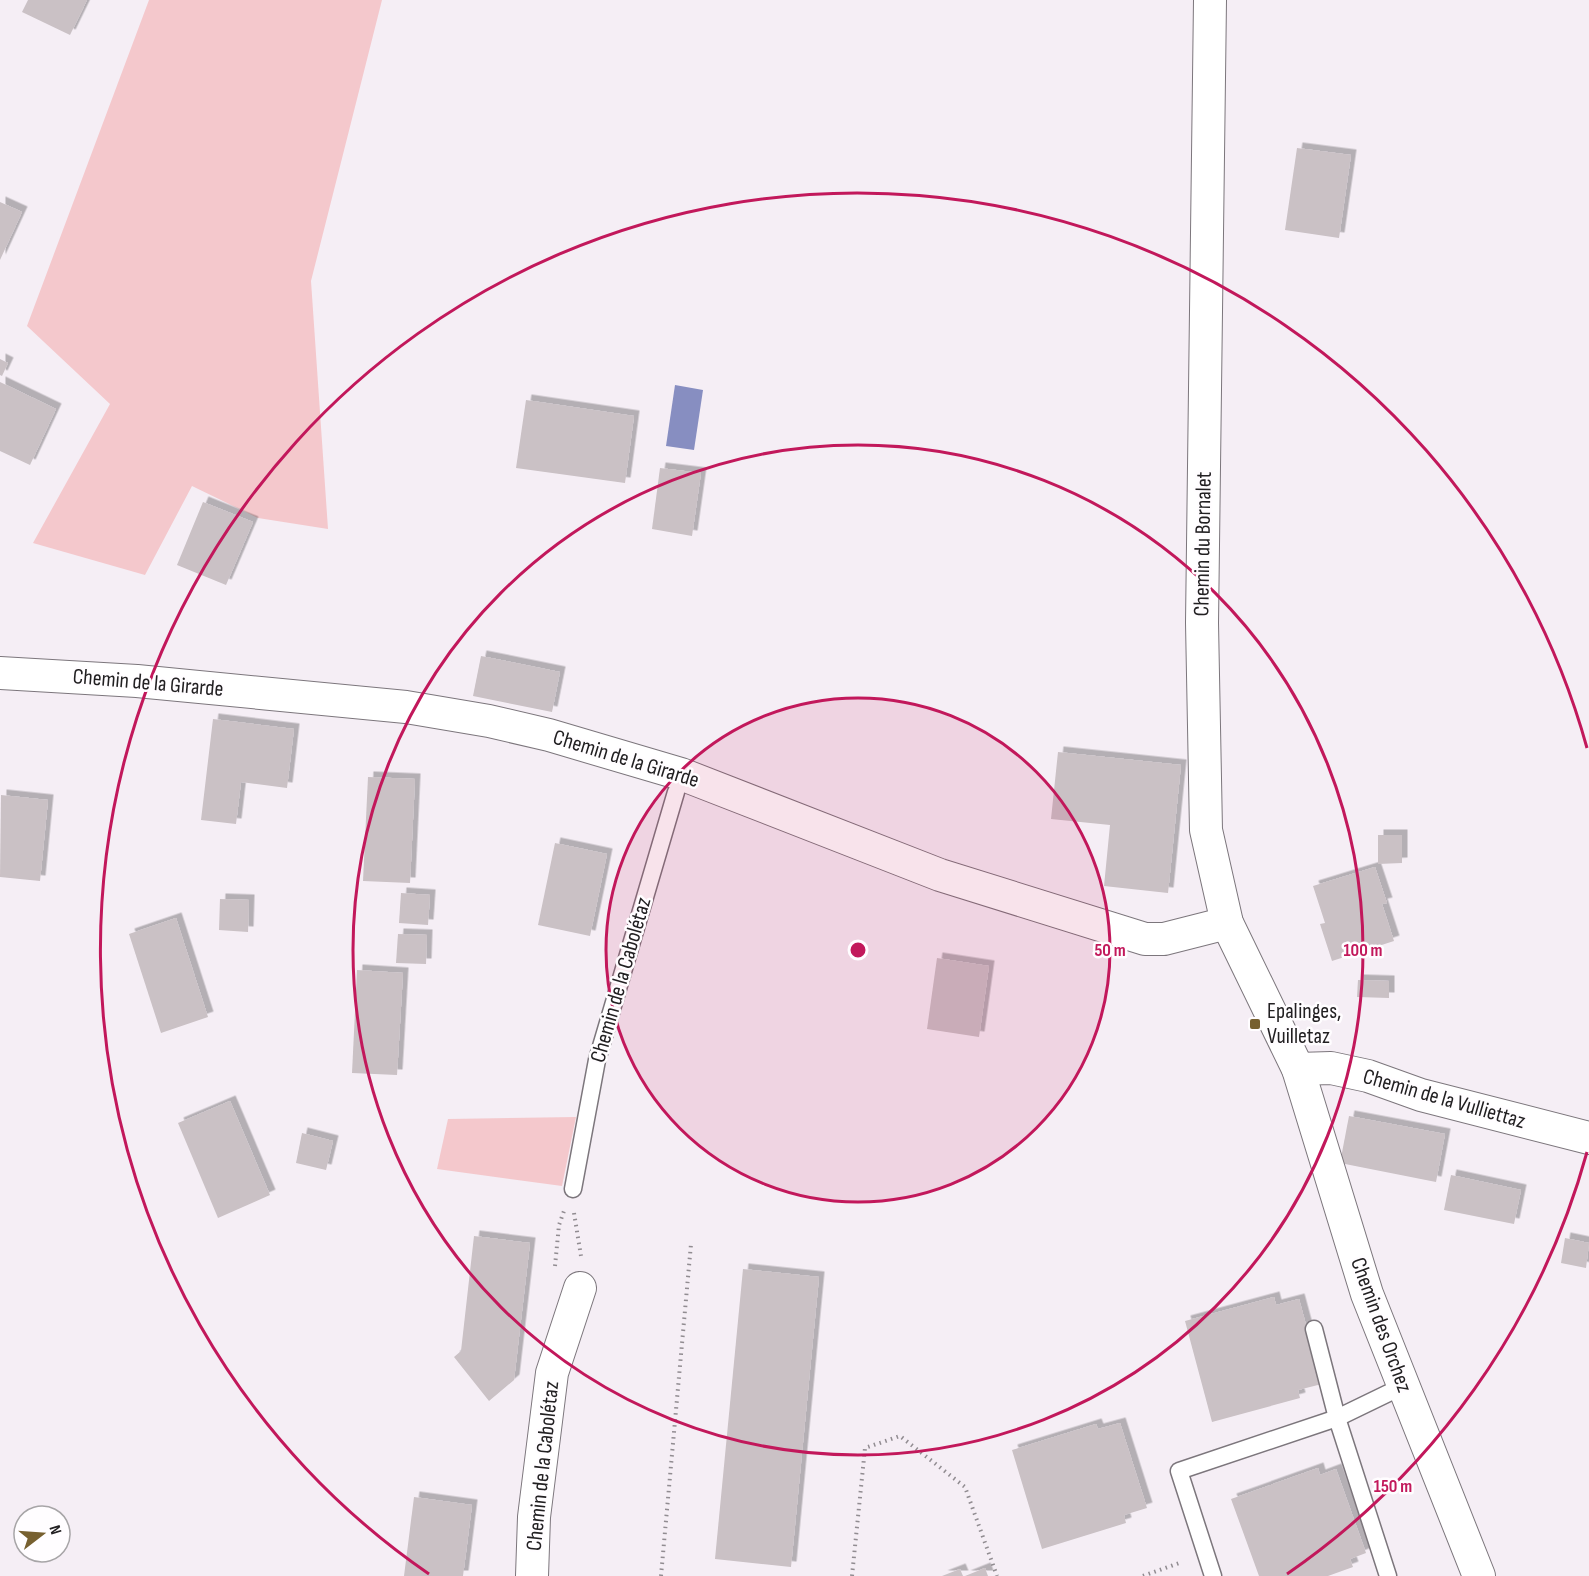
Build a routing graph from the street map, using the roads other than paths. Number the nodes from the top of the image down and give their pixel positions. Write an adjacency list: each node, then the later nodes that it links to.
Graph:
1 (1210, 0): 4 (street, Chemin du Bornalet)
2 (0, 673): 3 (street, Chemin de la Girarde)
3 (679, 783): 4 (street, Chemin de la Girarde); 7 (lane, Chemin de la Cabolétaz)
4 (1227, 923): 5 (street, Chemin du Bornalet)
5 (1298, 1069): 6 (street, Chemin de la Vulliettaz); 10 (street, Chemin des Orchez)
6 (1589, 1138)
7 (573, 1189)
8 (580, 1288): 12 (street, Chemin de la Cabolétaz)
9 (1314, 1329): 11 (lane)
10 (1403, 1386): 11 (lane); 15 (street, Chemin des Orchez)
11 (1337, 1418): 13 (lane); 14 (lane)
12 (532, 1576)
13 (1213, 1576)
14 (1388, 1576)
15 (1479, 1576)

